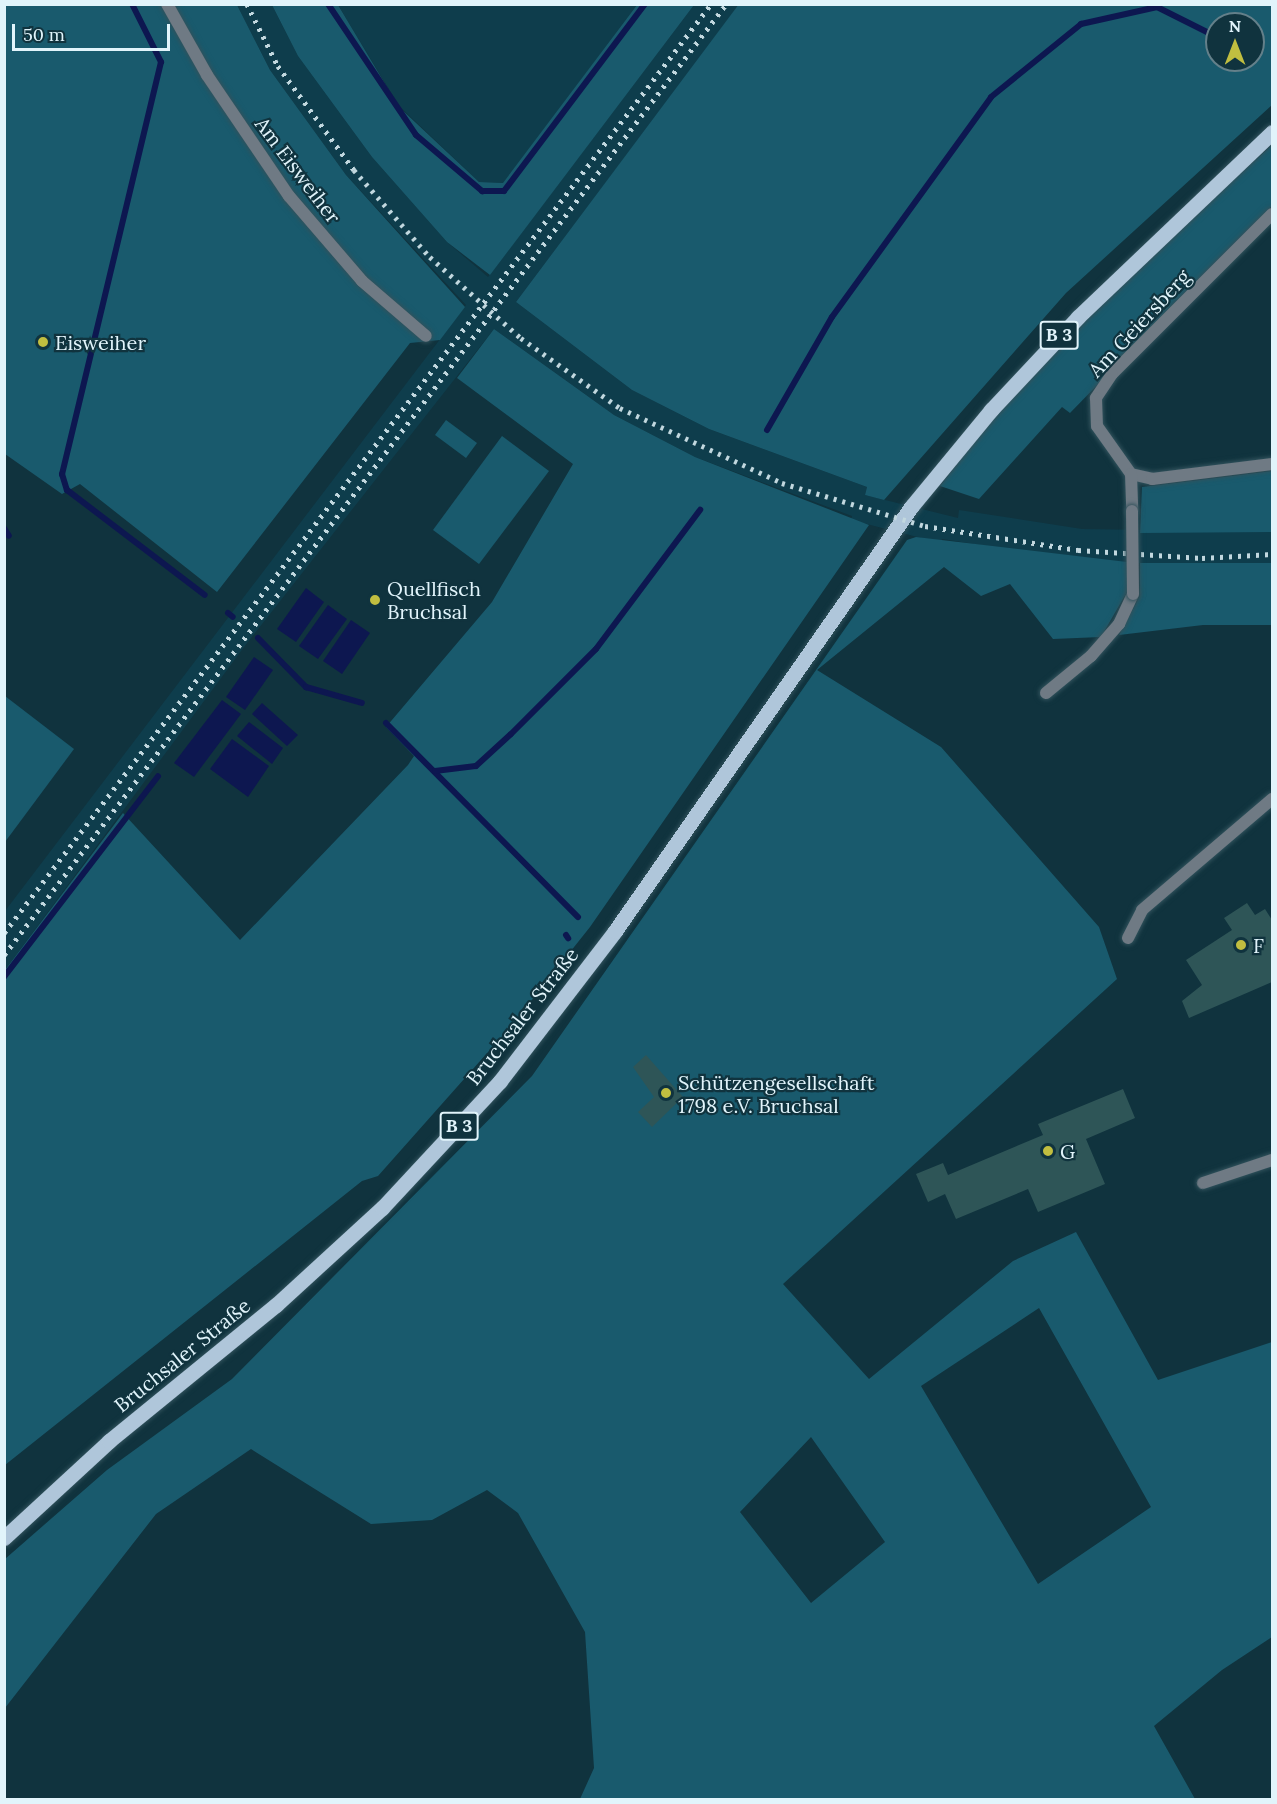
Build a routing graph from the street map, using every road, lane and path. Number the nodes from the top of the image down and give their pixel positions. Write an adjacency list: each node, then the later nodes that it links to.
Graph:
1 (167, 4): 4 (street, Am Eisweiher)
2 (1272, 132): 12 (main road, Bruchsaler Straße / B 3)
3 (1272, 214): 6 (street, Am Geiersberg)
4 (426, 336)
5 (1272, 464): 6 (street)
6 (1131, 474): 7 (street, bridge)
7 (1046, 693)
8 (1272, 799): 9 (street)
9 (1128, 938)
10 (1272, 1160): 11 (street)
11 (1203, 1183)
12 (4, 1538)

